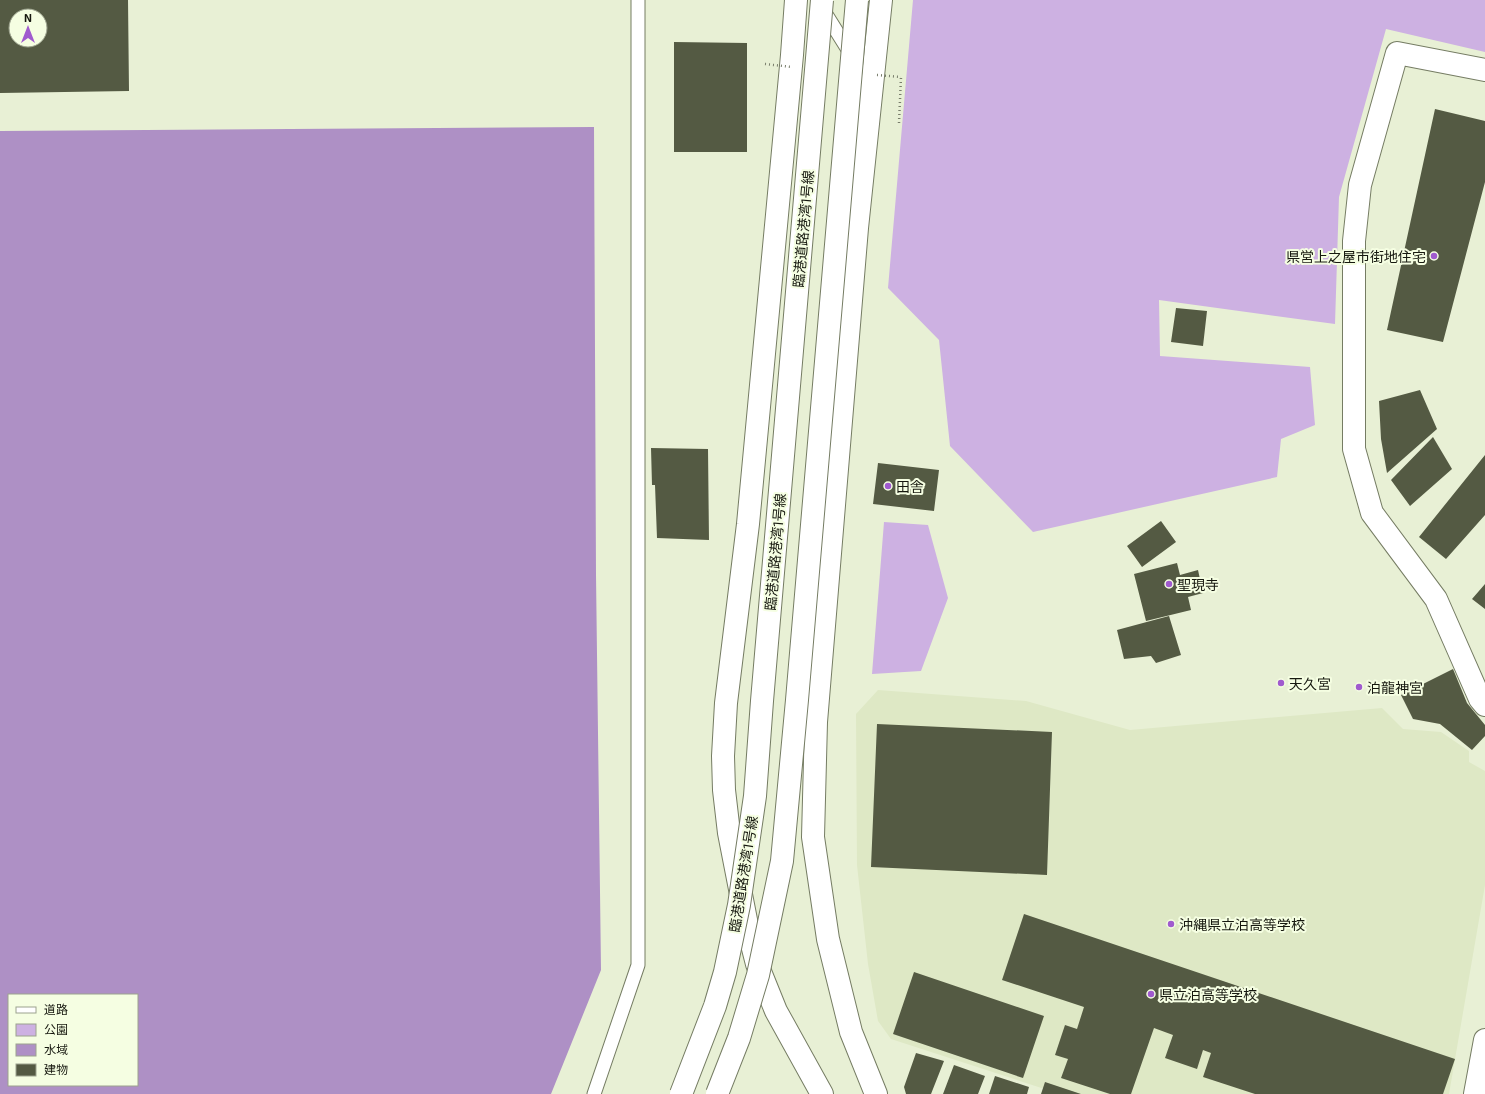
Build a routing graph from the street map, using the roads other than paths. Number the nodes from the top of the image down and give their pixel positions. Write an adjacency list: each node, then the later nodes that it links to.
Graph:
1 (638, 0): 13 (lane)
2 (786, 0): 8 (lane)
3 (796, 0): 8 (street)
4 (816, 0): 10 (lane)
5 (822, 0): 14 (street, 臨港道路港湾1号線, bridge)
6 (857, 0): 15 (street, bridge)
7 (881, 0): 10 (street)
8 (792, 55): 16 (street)
9 (1485, 70): 11 (street)
10 (872, 88): 17 (street)
11 (1485, 705)
12 (1485, 1040): 18 (street)
13 (594, 1094)
14 (681, 1094)
15 (717, 1094)
16 (822, 1094)
17 (876, 1094)
18 (1475, 1094)

